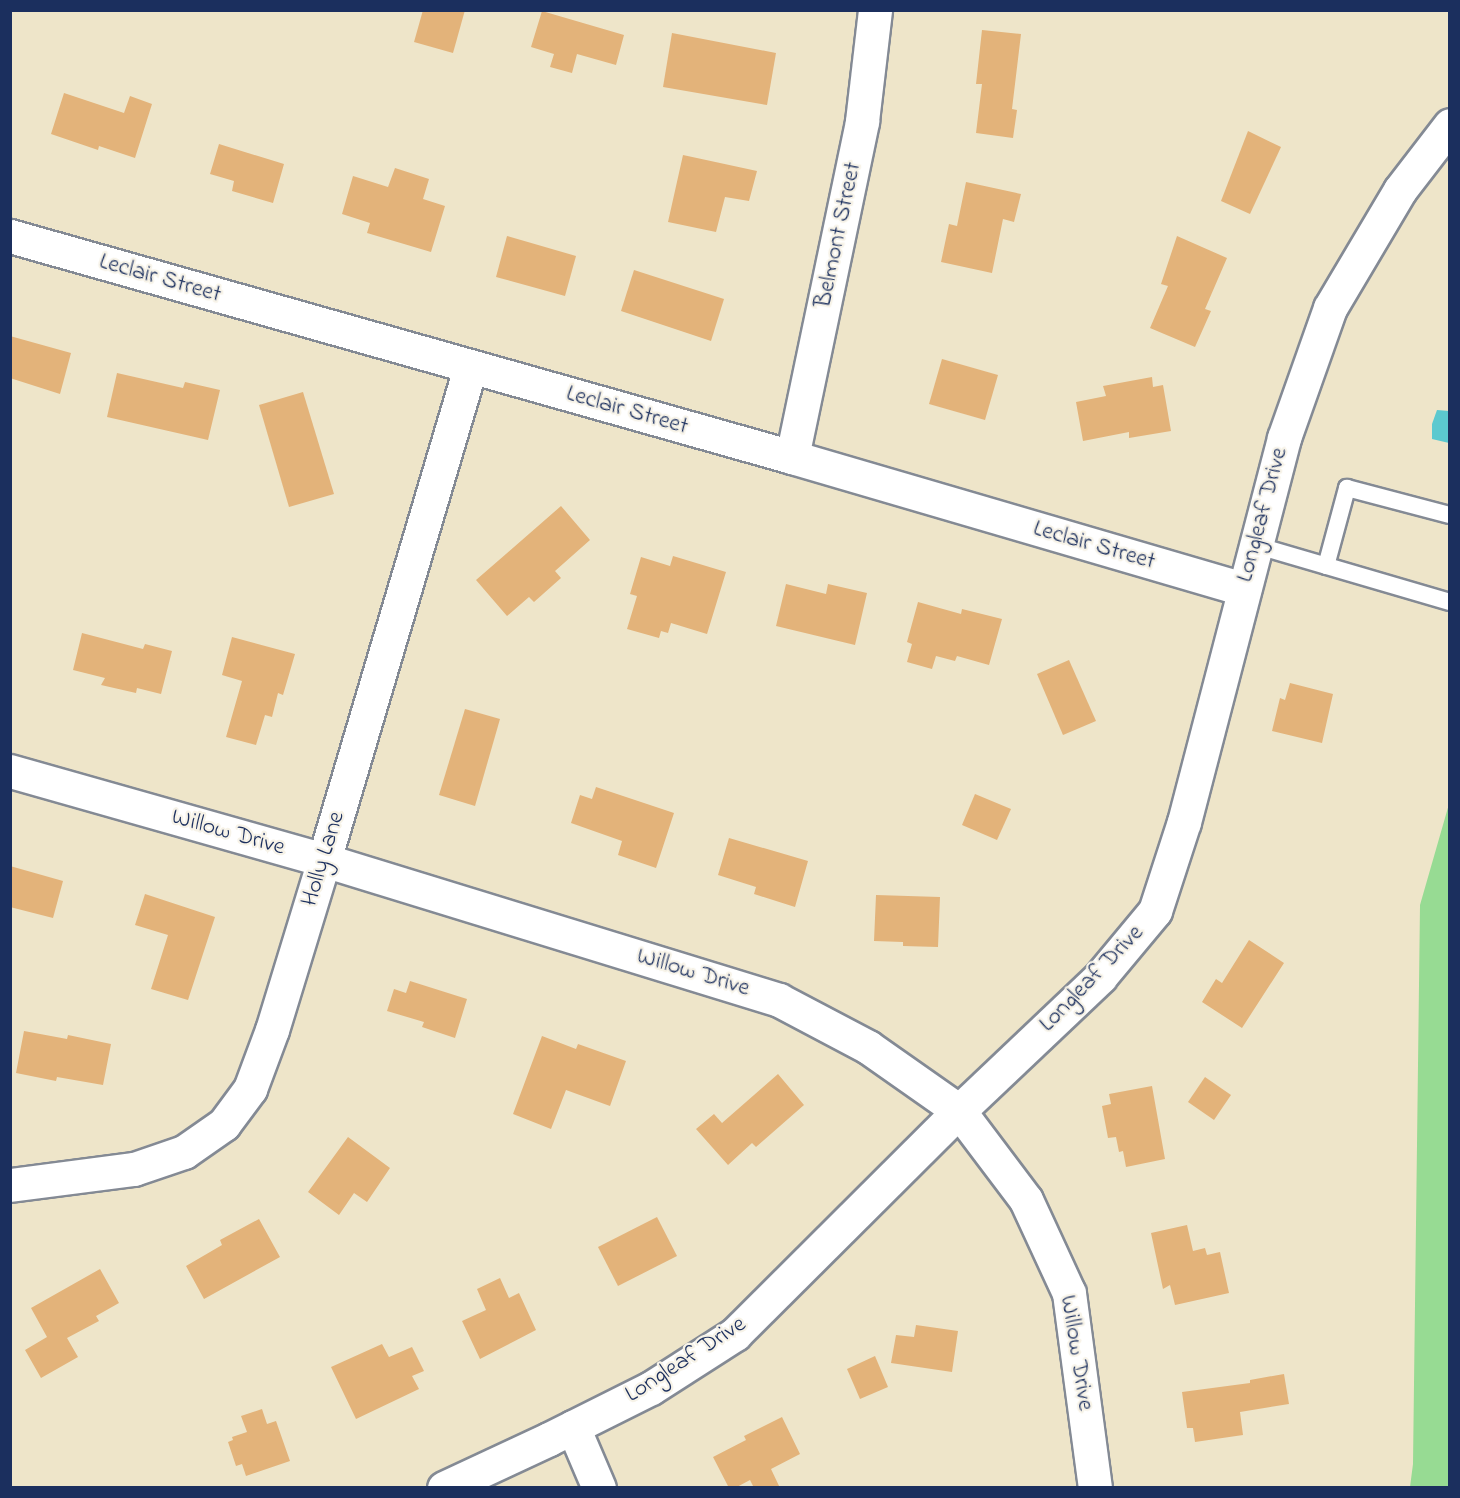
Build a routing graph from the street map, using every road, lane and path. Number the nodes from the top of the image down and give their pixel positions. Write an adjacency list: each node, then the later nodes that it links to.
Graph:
1 (875, 10): 5 (street, Belmont Street)
2 (1449, 125): 7 (street, Longleaf Drive)
3 (10, 236): 4 (street, Leclair Street)
4 (470, 368): 5 (street, Leclair Street); 12 (street, Holly Lane)
5 (792, 457): 9 (street, Leclair Street)
6 (1449, 516): 8 (lane)
7 (1255, 545): 8 (lane); 9 (street, Longleaf Drive)
8 (1326, 566): 10 (lane)
9 (1244, 590): 13 (street, Longleaf Drive)
10 (1449, 602)
11 (10, 771): 12 (street, Willow Drive)
12 (324, 860): 13 (street, Willow Drive); 14 (street, Holly Lane)
13 (959, 1111): 15 (street, Longleaf Drive); 18 (street, Willow Drive)
14 (10, 1185)
15 (573, 1427): 16 (street, Longleaf Drive); 17 (street)
16 (444, 1488)
17 (599, 1488)
18 (1095, 1488)

